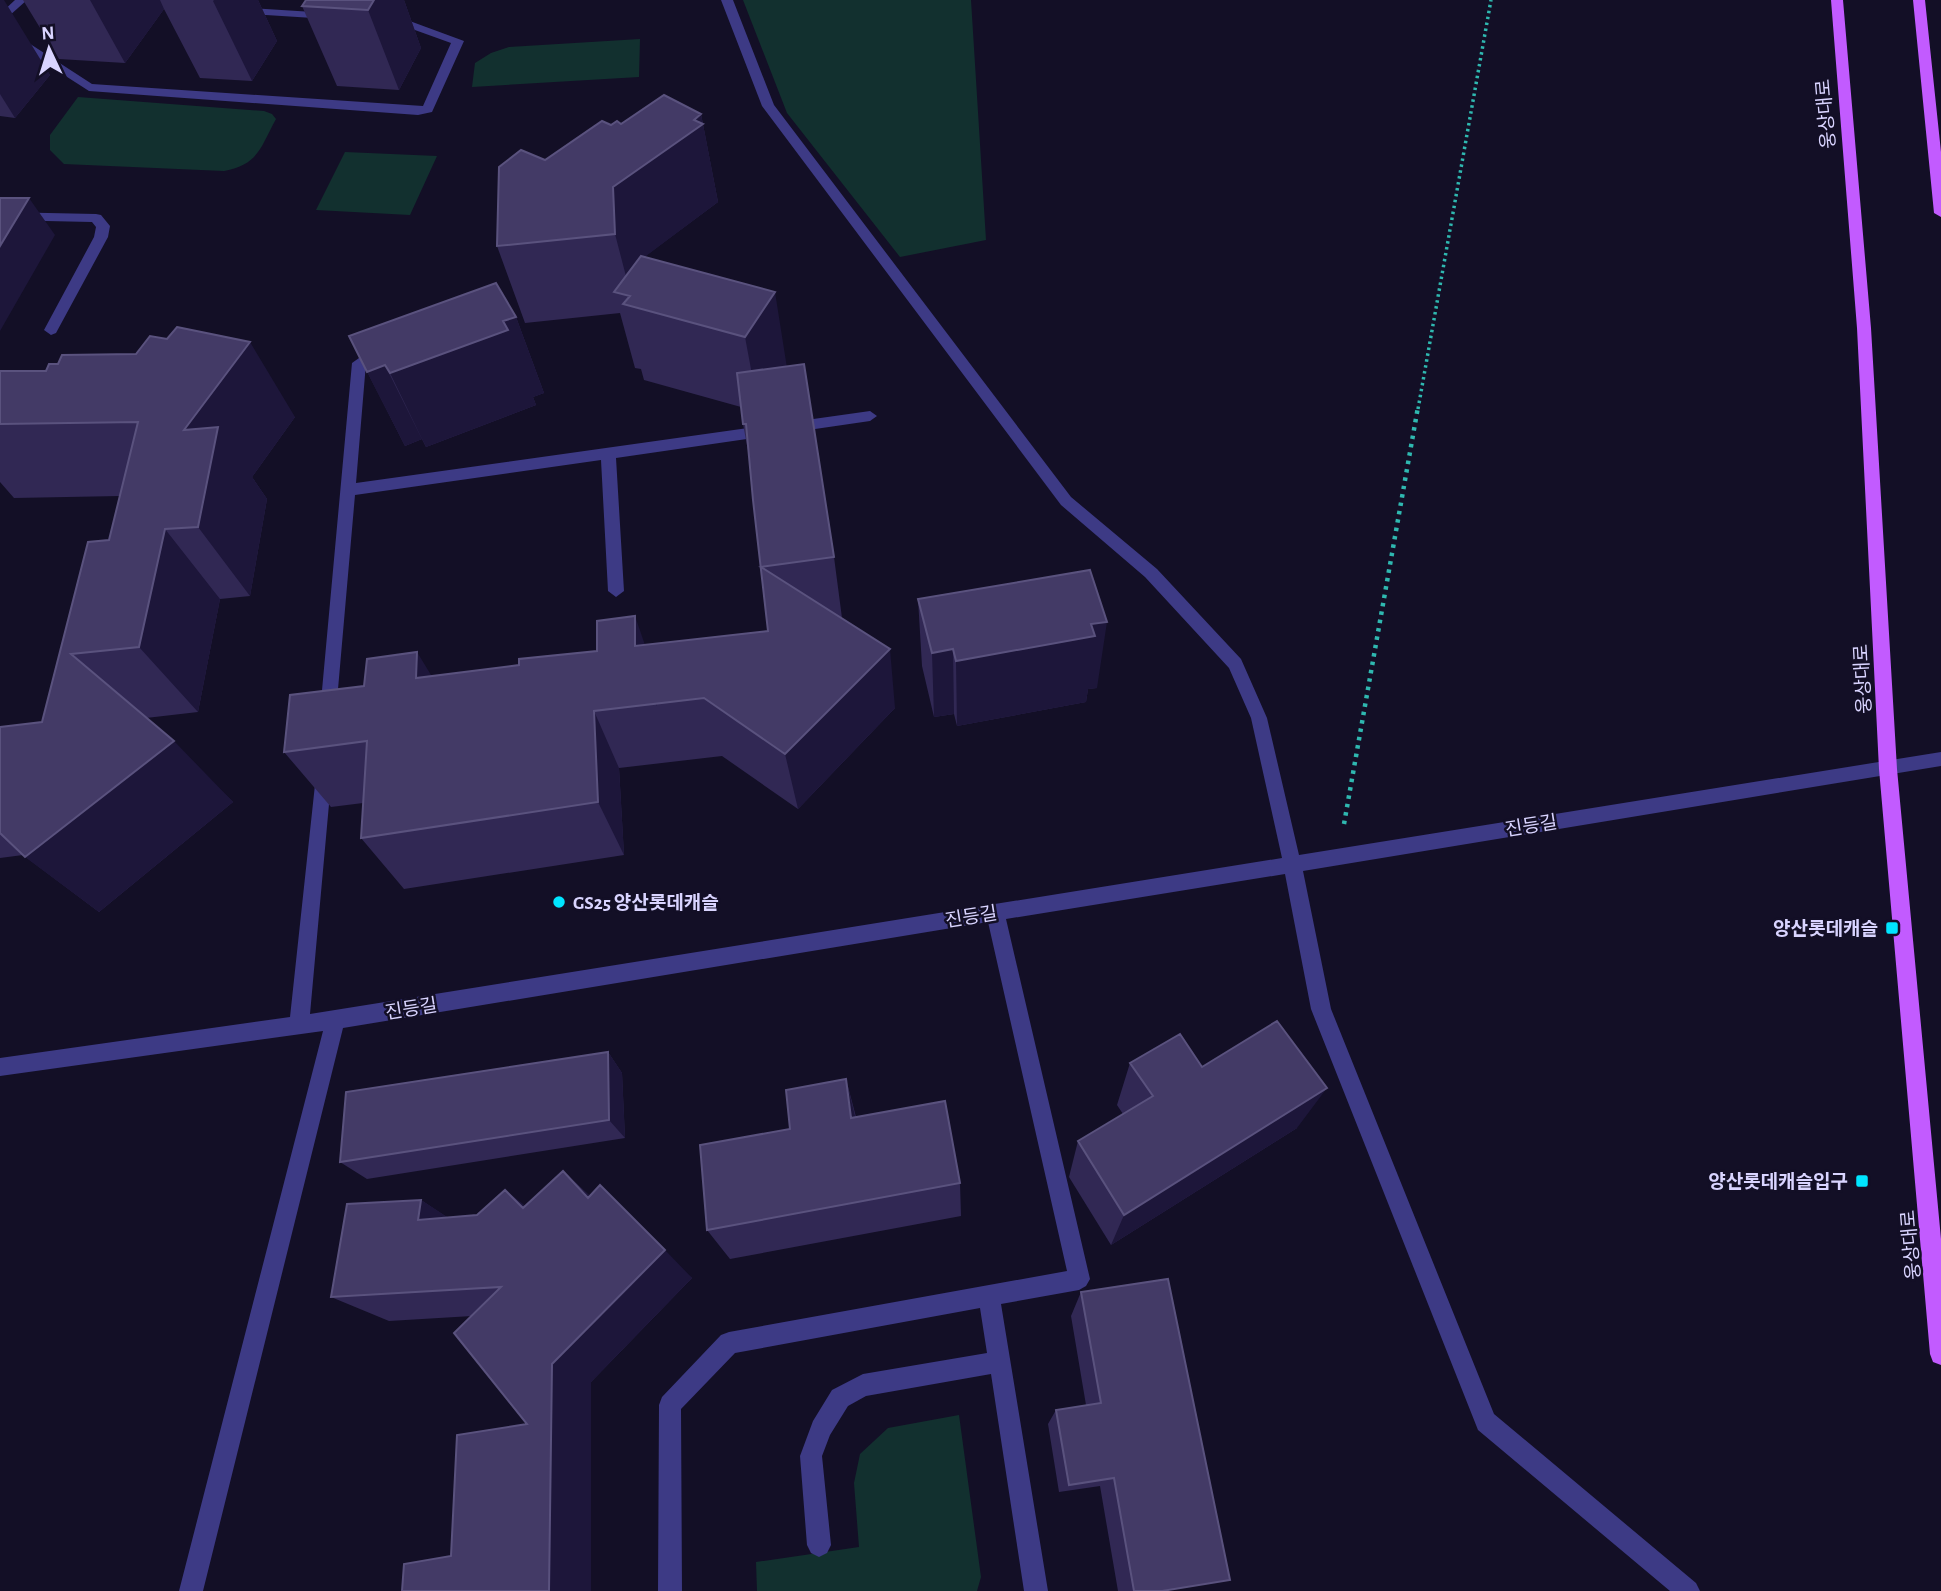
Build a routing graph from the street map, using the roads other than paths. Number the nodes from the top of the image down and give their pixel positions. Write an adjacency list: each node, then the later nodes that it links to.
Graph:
1 (21, 0): 8 (street)
2 (215, 0): 6 (street)
3 (727, 0): 22 (street)
4 (1837, 0): 21 (main road, 웅상대로)
5 (1919, 0): 10 (main road)
6 (338, 17)
7 (377, 20): 9 (street)
8 (0, 21)
9 (0, 29)
10 (1941, 213)
11 (0, 216): 12 (street)
12 (51, 330)
13 (359, 363): 16 (street)
14 (870, 416): 15 (street)
15 (607, 452): 16 (street); 17 (street)
16 (348, 490): 18 (street)
17 (616, 591)
18 (326, 728)
19 (324, 755): 25 (street)
20 (1941, 759): 21 (street, 진등길)
21 (1888, 769): 22 (street, 진등길); 28 (main road, 웅상대로)
22 (1292, 863): 23 (street, 진등길); 34 (street)
23 (995, 912): 24 (street, 진등길); 27 (street)
24 (335, 1020): 25 (street, 진등길); 31 (street)
25 (299, 1025): 26 (street, 진등길)
26 (0, 1067)
27 (989, 1295): 29 (street); 32 (street)
28 (1941, 1354)
29 (1000, 1362): 30 (street); 33 (street)
30 (819, 1545)
31 (191, 1591)
32 (670, 1591)
33 (1036, 1591)
34 (1688, 1591)

